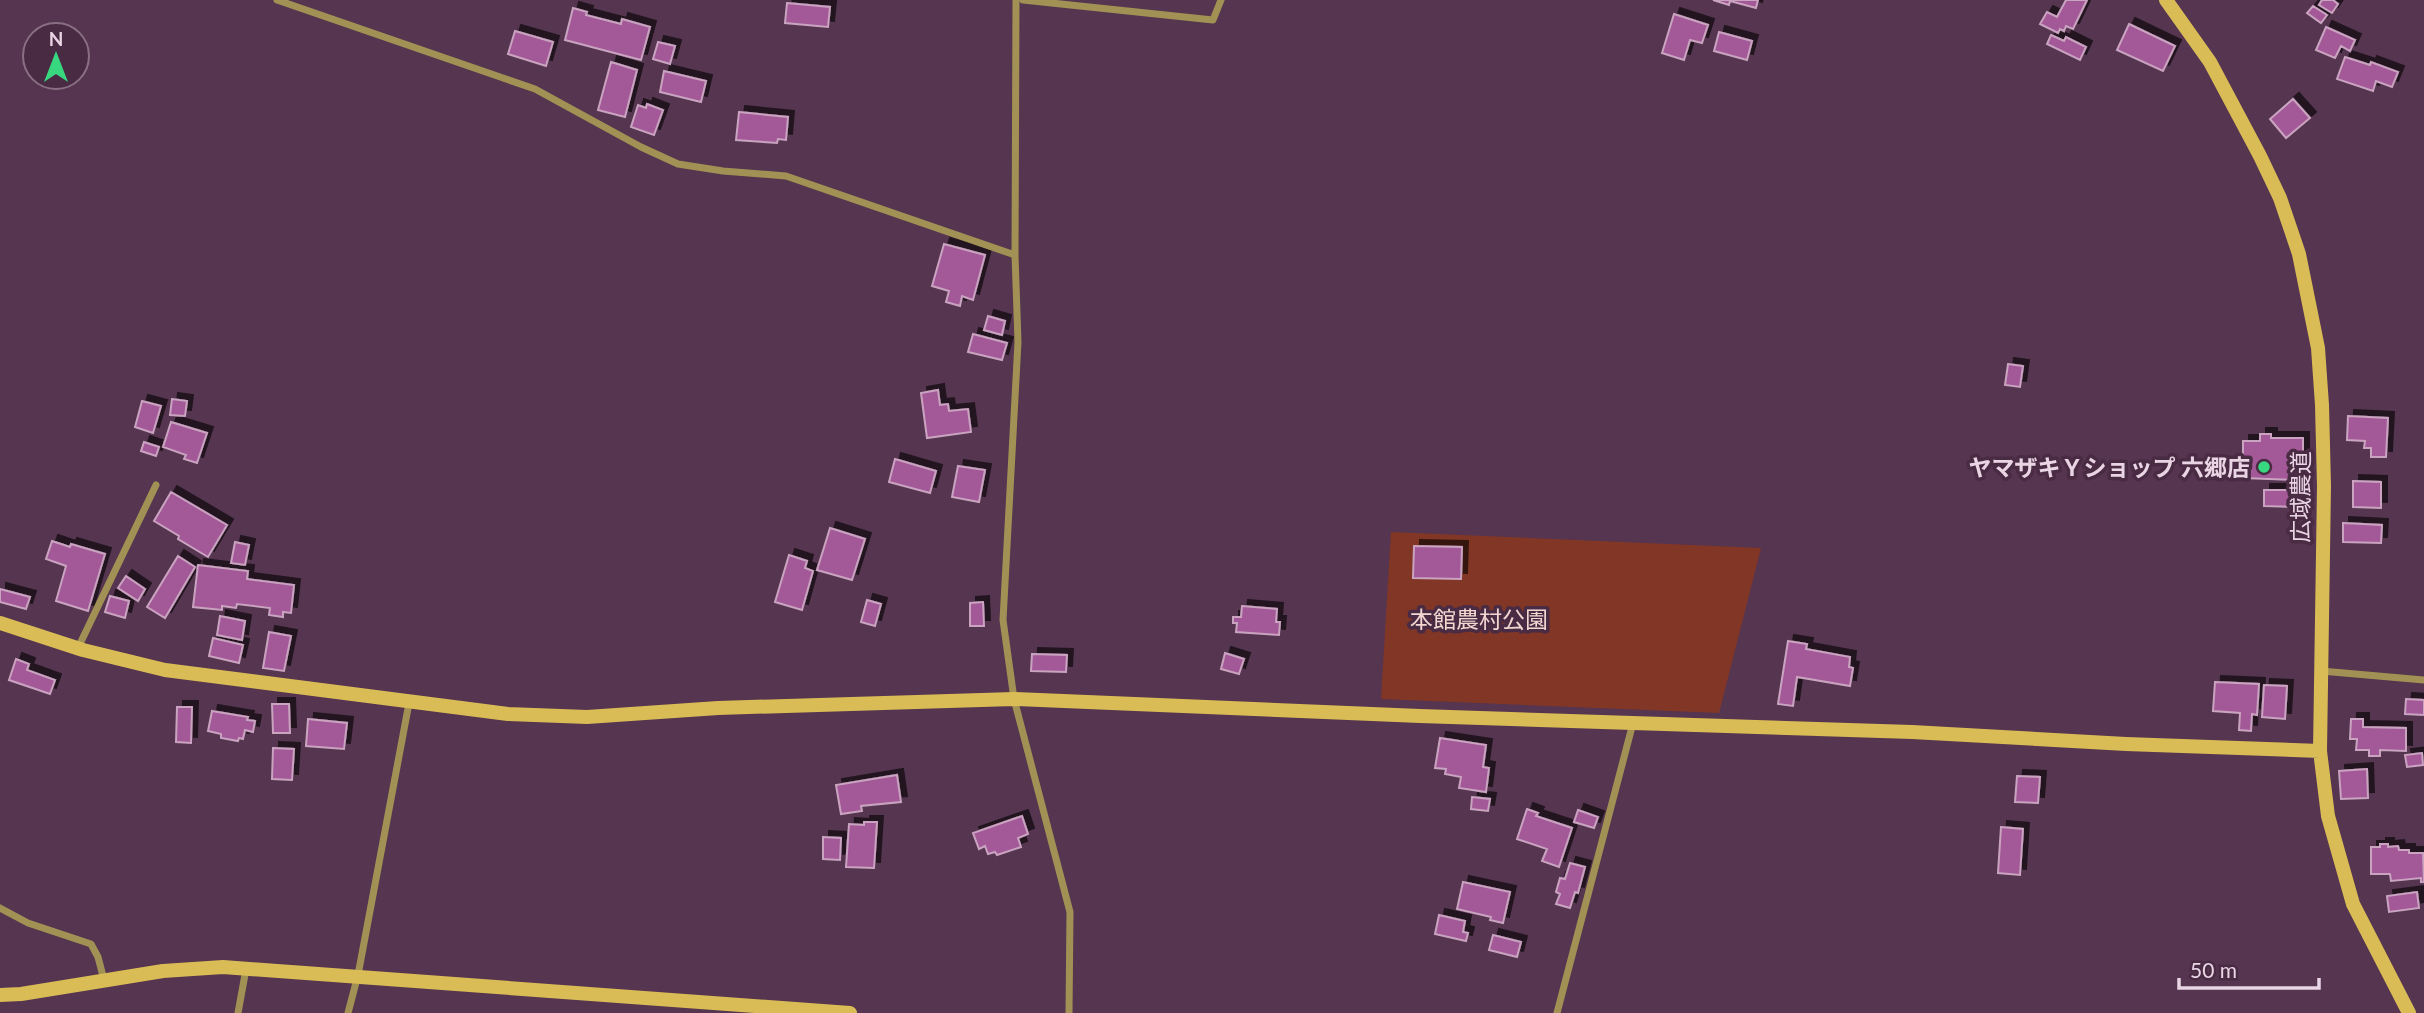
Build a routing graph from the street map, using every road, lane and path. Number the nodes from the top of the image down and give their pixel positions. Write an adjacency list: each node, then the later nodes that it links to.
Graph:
1 (277, 0): 6 (street)
2 (1016, 0): 6 (street)
3 (1023, 0): 4 (street)
4 (1221, 0)
5 (2166, 0): 10 (street, 広域農道)
6 (1015, 255): 12 (street)
7 (156, 485): 9 (street)
8 (0, 623): 9 (street)
9 (78, 649): 13 (street)
10 (2321, 671): 11 (street); 15 (street, 広域農道)
11 (2424, 680)
12 (1014, 699): 13 (street); 14 (street); 24 (street)
13 (410, 703): 18 (street)
14 (1633, 723): 15 (street); 25 (street)
15 (2319, 751): 26 (street, 広域農道)
16 (0, 908): 19 (street)
17 (246, 967): 18 (street); 19 (street); 21 (street)
18 (358, 975): 22 (street); 23 (street)
19 (104, 980): 20 (street)
20 (0, 995)
21 (238, 1013)
22 (348, 1013)
23 (850, 1013)
24 (1069, 1013)
25 (1557, 1013)
26 (2409, 1013)

